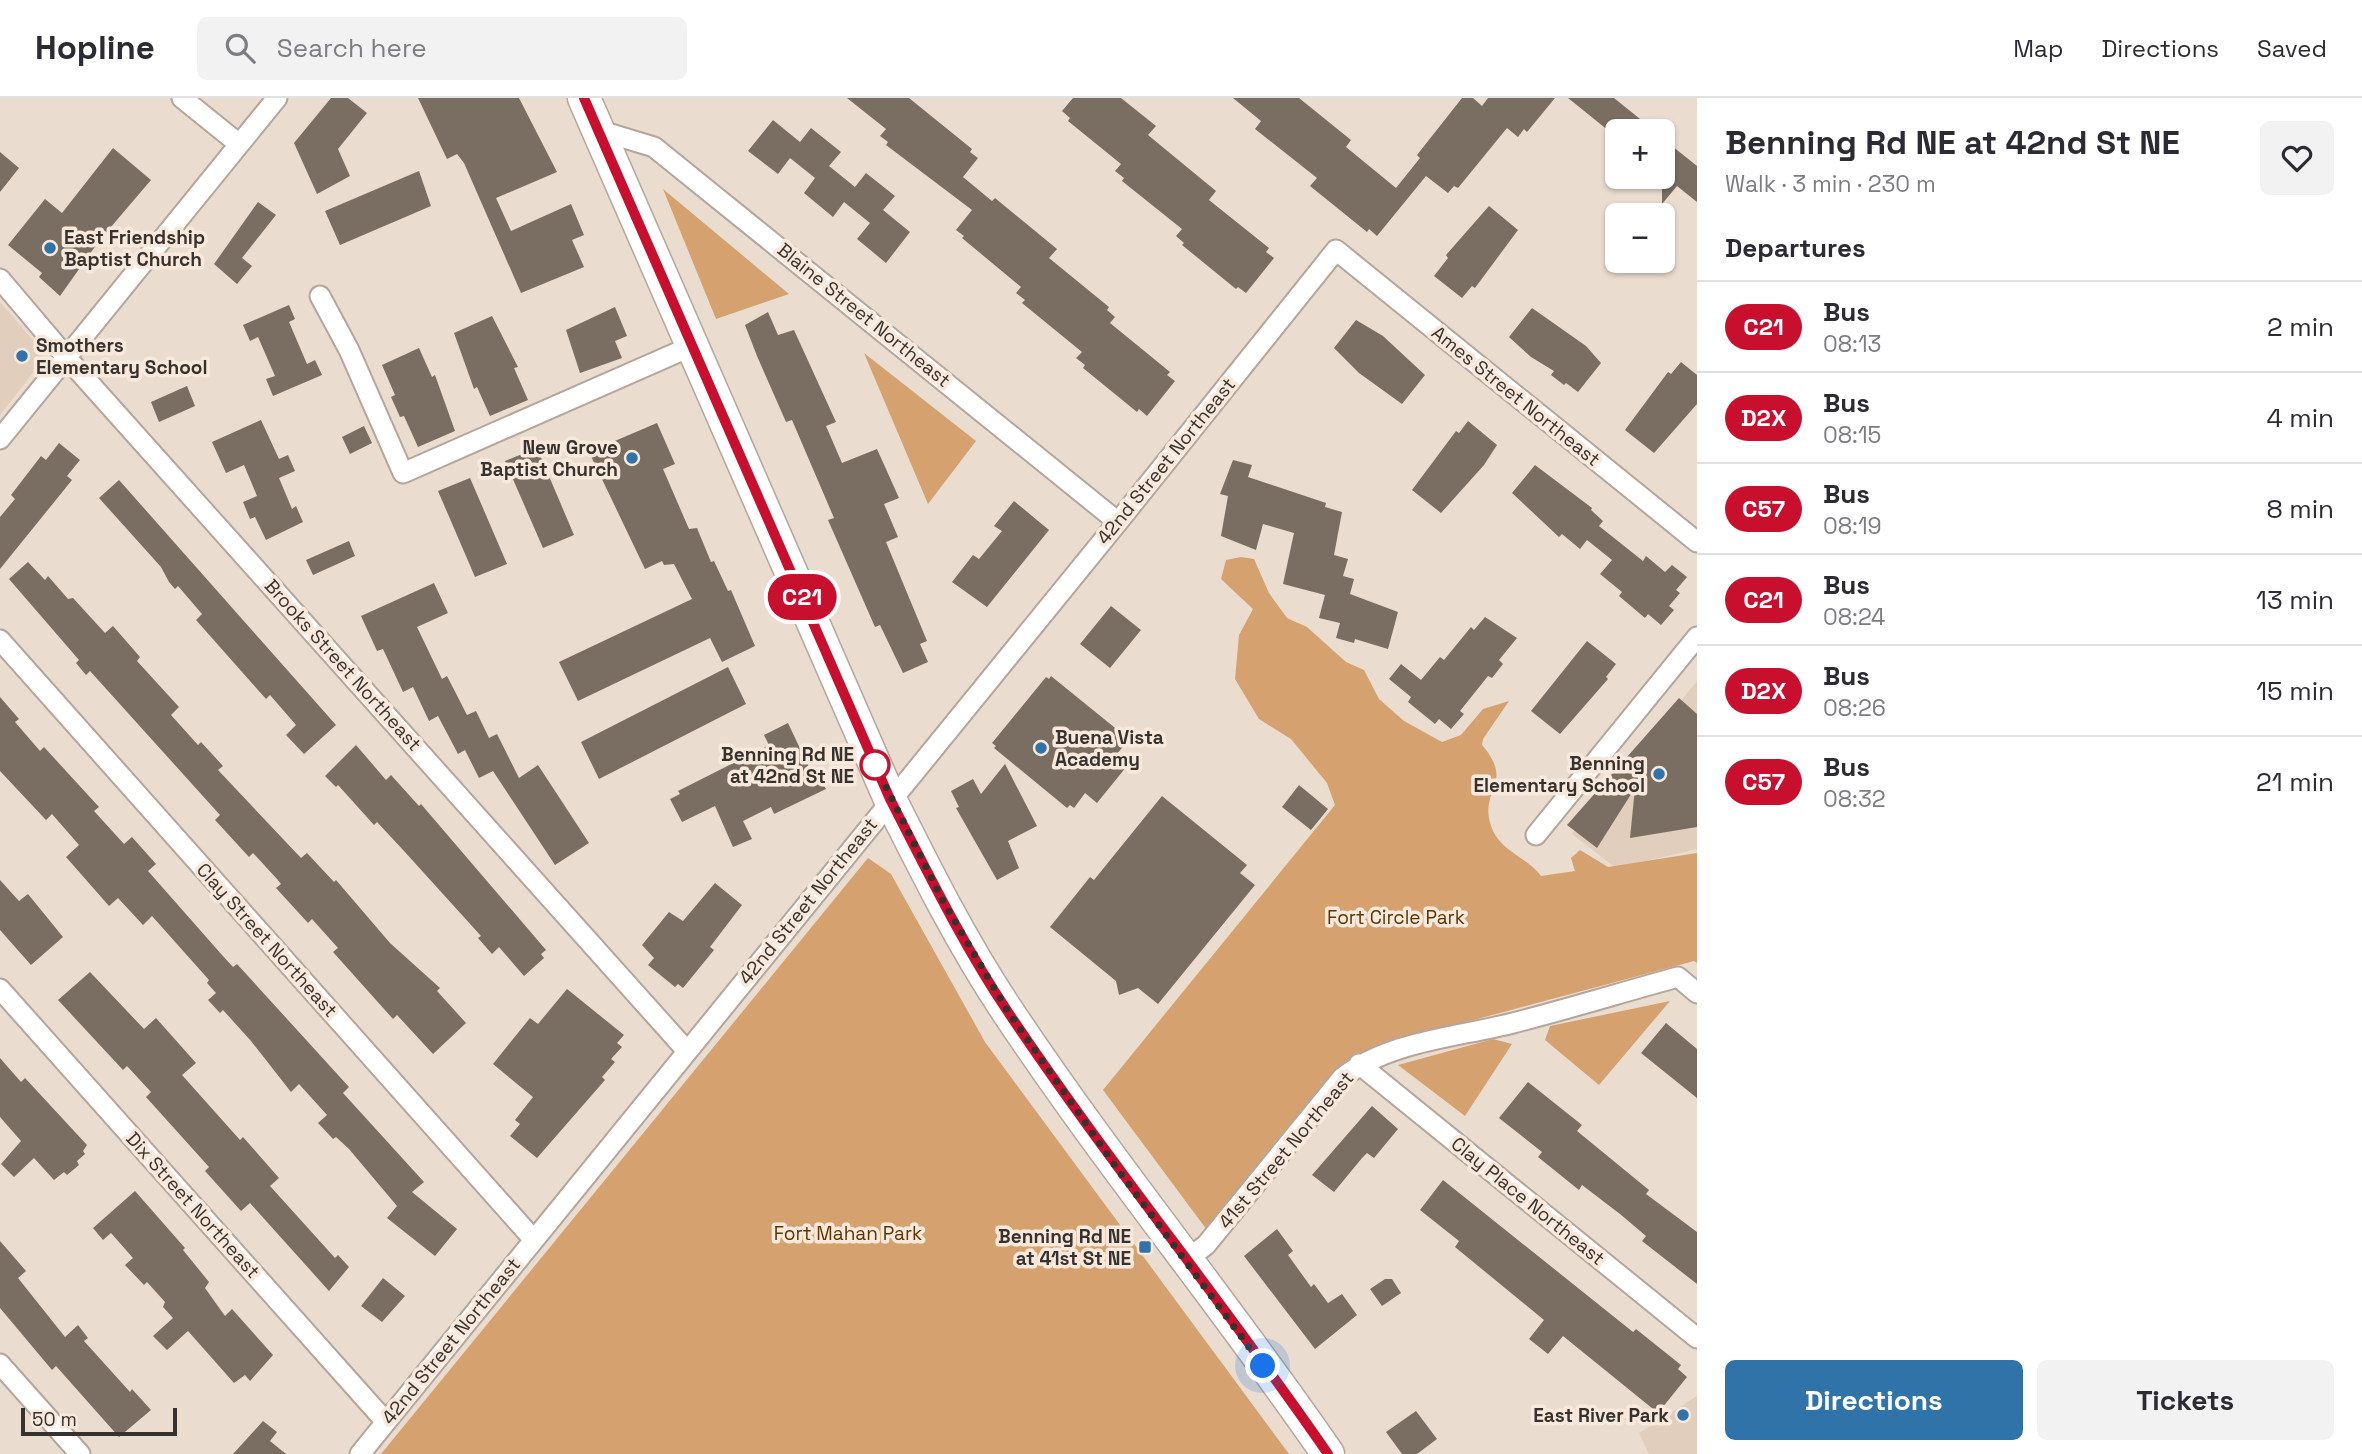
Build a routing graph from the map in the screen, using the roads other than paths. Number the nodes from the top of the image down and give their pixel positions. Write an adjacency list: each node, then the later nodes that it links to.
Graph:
1 (182, 98): 5 (street)
2 (277, 98): 5 (street)
3 (584, 98): 4 (main road)
4 (598, 130): 9 (main road); 12 (street, Blaine Street Northeast)
5 (239, 145): 10 (street)
6 (1336, 250): 12 (street, 42nd Street Northeast); 13 (street, Ames Street Northeast)
7 (0, 279): 10 (street, Brooks Street Northeast)
8 (320, 296): 9 (street)
9 (692, 346): 16 (main road)
10 (66, 357): 11 (street); 20 (street, Brooks Street Northeast)
11 (0, 439)
12 (1118, 522): 16 (street, 42nd Street Northeast)
13 (1697, 542)
14 (1697, 637): 17 (street)
15 (0, 640): 22 (street, Clay Street Northeast)
16 (890, 799): 20 (street, 42nd Street Northeast); 23 (main road)
17 (1536, 835)
18 (0, 989): 26 (street, Dix Street Northeast)
19 (1697, 993): 21 (street, 41st Street Northeast)
20 (687, 1051): 22 (street, 42nd Street Northeast)
21 (1359, 1064): 23 (street, 41st Street Northeast); 24 (street, Clay Place Northeast)
22 (534, 1240): 26 (street, 42nd Street Northeast)
23 (1185, 1261): 29 (main road)
24 (1697, 1338)
25 (0, 1364): 27 (street)
26 (386, 1422): 28 (street, 42nd Street Northeast)
27 (80, 1454)
28 (360, 1454)
29 (1328, 1454)

